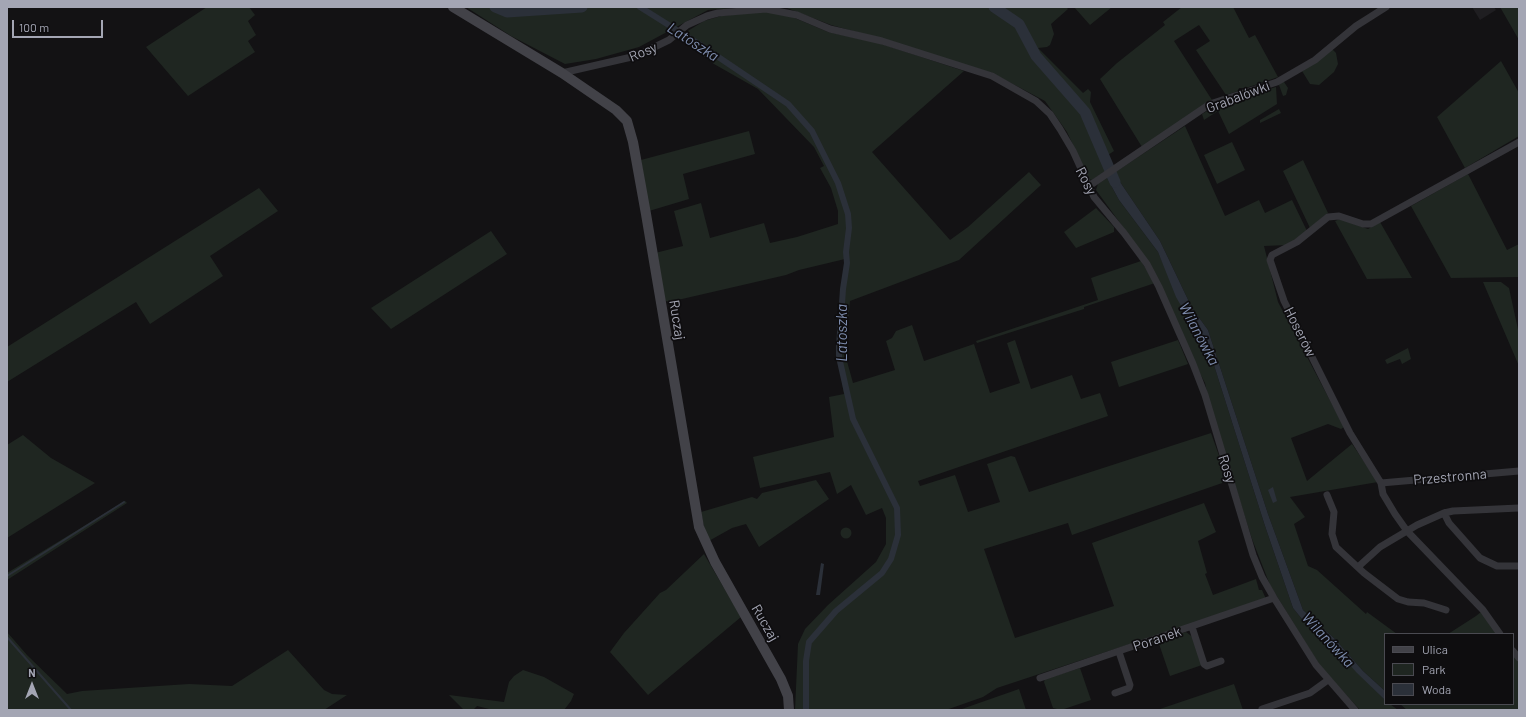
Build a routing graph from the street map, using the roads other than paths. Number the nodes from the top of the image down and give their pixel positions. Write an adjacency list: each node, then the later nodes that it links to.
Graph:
1 (453, 7): 3 (street, Ruczaj)
2 (1386, 7): 5 (street, Grabalówki)
3 (562, 73): 5 (street, Rosy); 24 (street, Ruczaj)
4 (1519, 142): 7 (street, Hoserów)
5 (1089, 186): 14 (street, Rosy)
6 (1519, 470): 7 (street, Przestronna)
7 (1381, 484): 11 (street, Hoserów)
8 (1327, 495): 13 (street)
9 (1519, 508): 10 (street)
10 (1444, 513): 11 (street); 12 (street)
11 (1407, 530): 13 (street); 17 (street, Hoserów)
12 (1519, 566)
13 (1358, 567): 15 (street)
14 (1274, 598): 16 (street, Poranek); 21 (street, Rosy)
15 (1446, 610)
16 (1192, 627): 18 (street, Poranek); 19 (street)
17 (1499, 633)
18 (1119, 652): 20 (street, Poranek); 22 (street)
19 (1220, 661)
20 (1040, 678)
21 (1328, 680): 23 (street); 25 (street, Rosy)
22 (1115, 693)
23 (1262, 709)
24 (789, 710)
25 (1355, 710)

